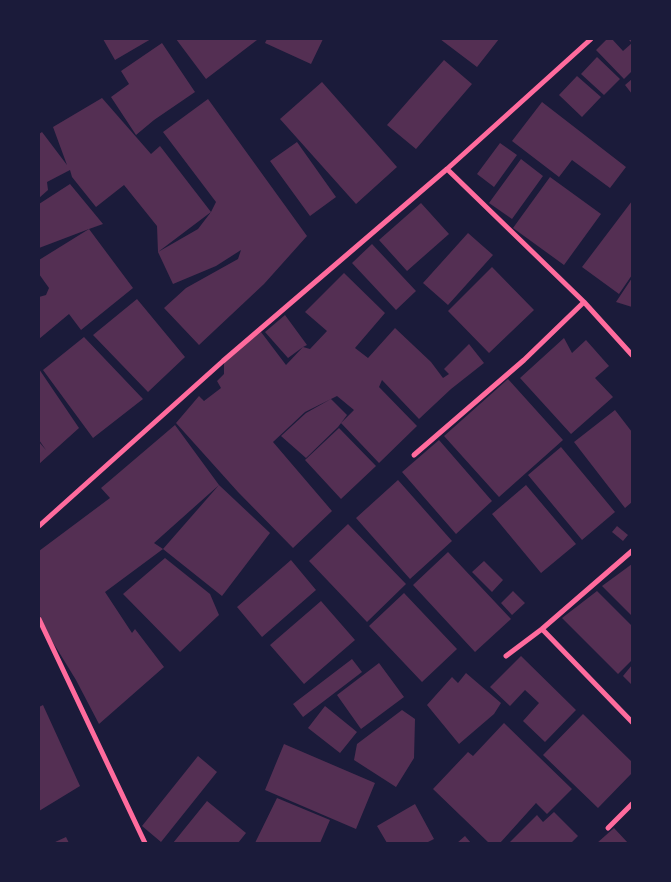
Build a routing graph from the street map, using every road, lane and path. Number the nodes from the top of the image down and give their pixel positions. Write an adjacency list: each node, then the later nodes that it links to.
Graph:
1 (591, 39): 2 (street)
2 (447, 169): 3 (street); 6 (street)
3 (584, 302): 4 (street); 5 (street)
4 (632, 355)
5 (414, 456)
6 (39, 526)
7 (632, 551): 9 (street)
8 (39, 619): 14 (street)
9 (542, 629): 10 (street); 11 (street)
10 (506, 656)
11 (632, 722)
12 (632, 804): 13 (street)
13 (608, 828)
14 (145, 843)

